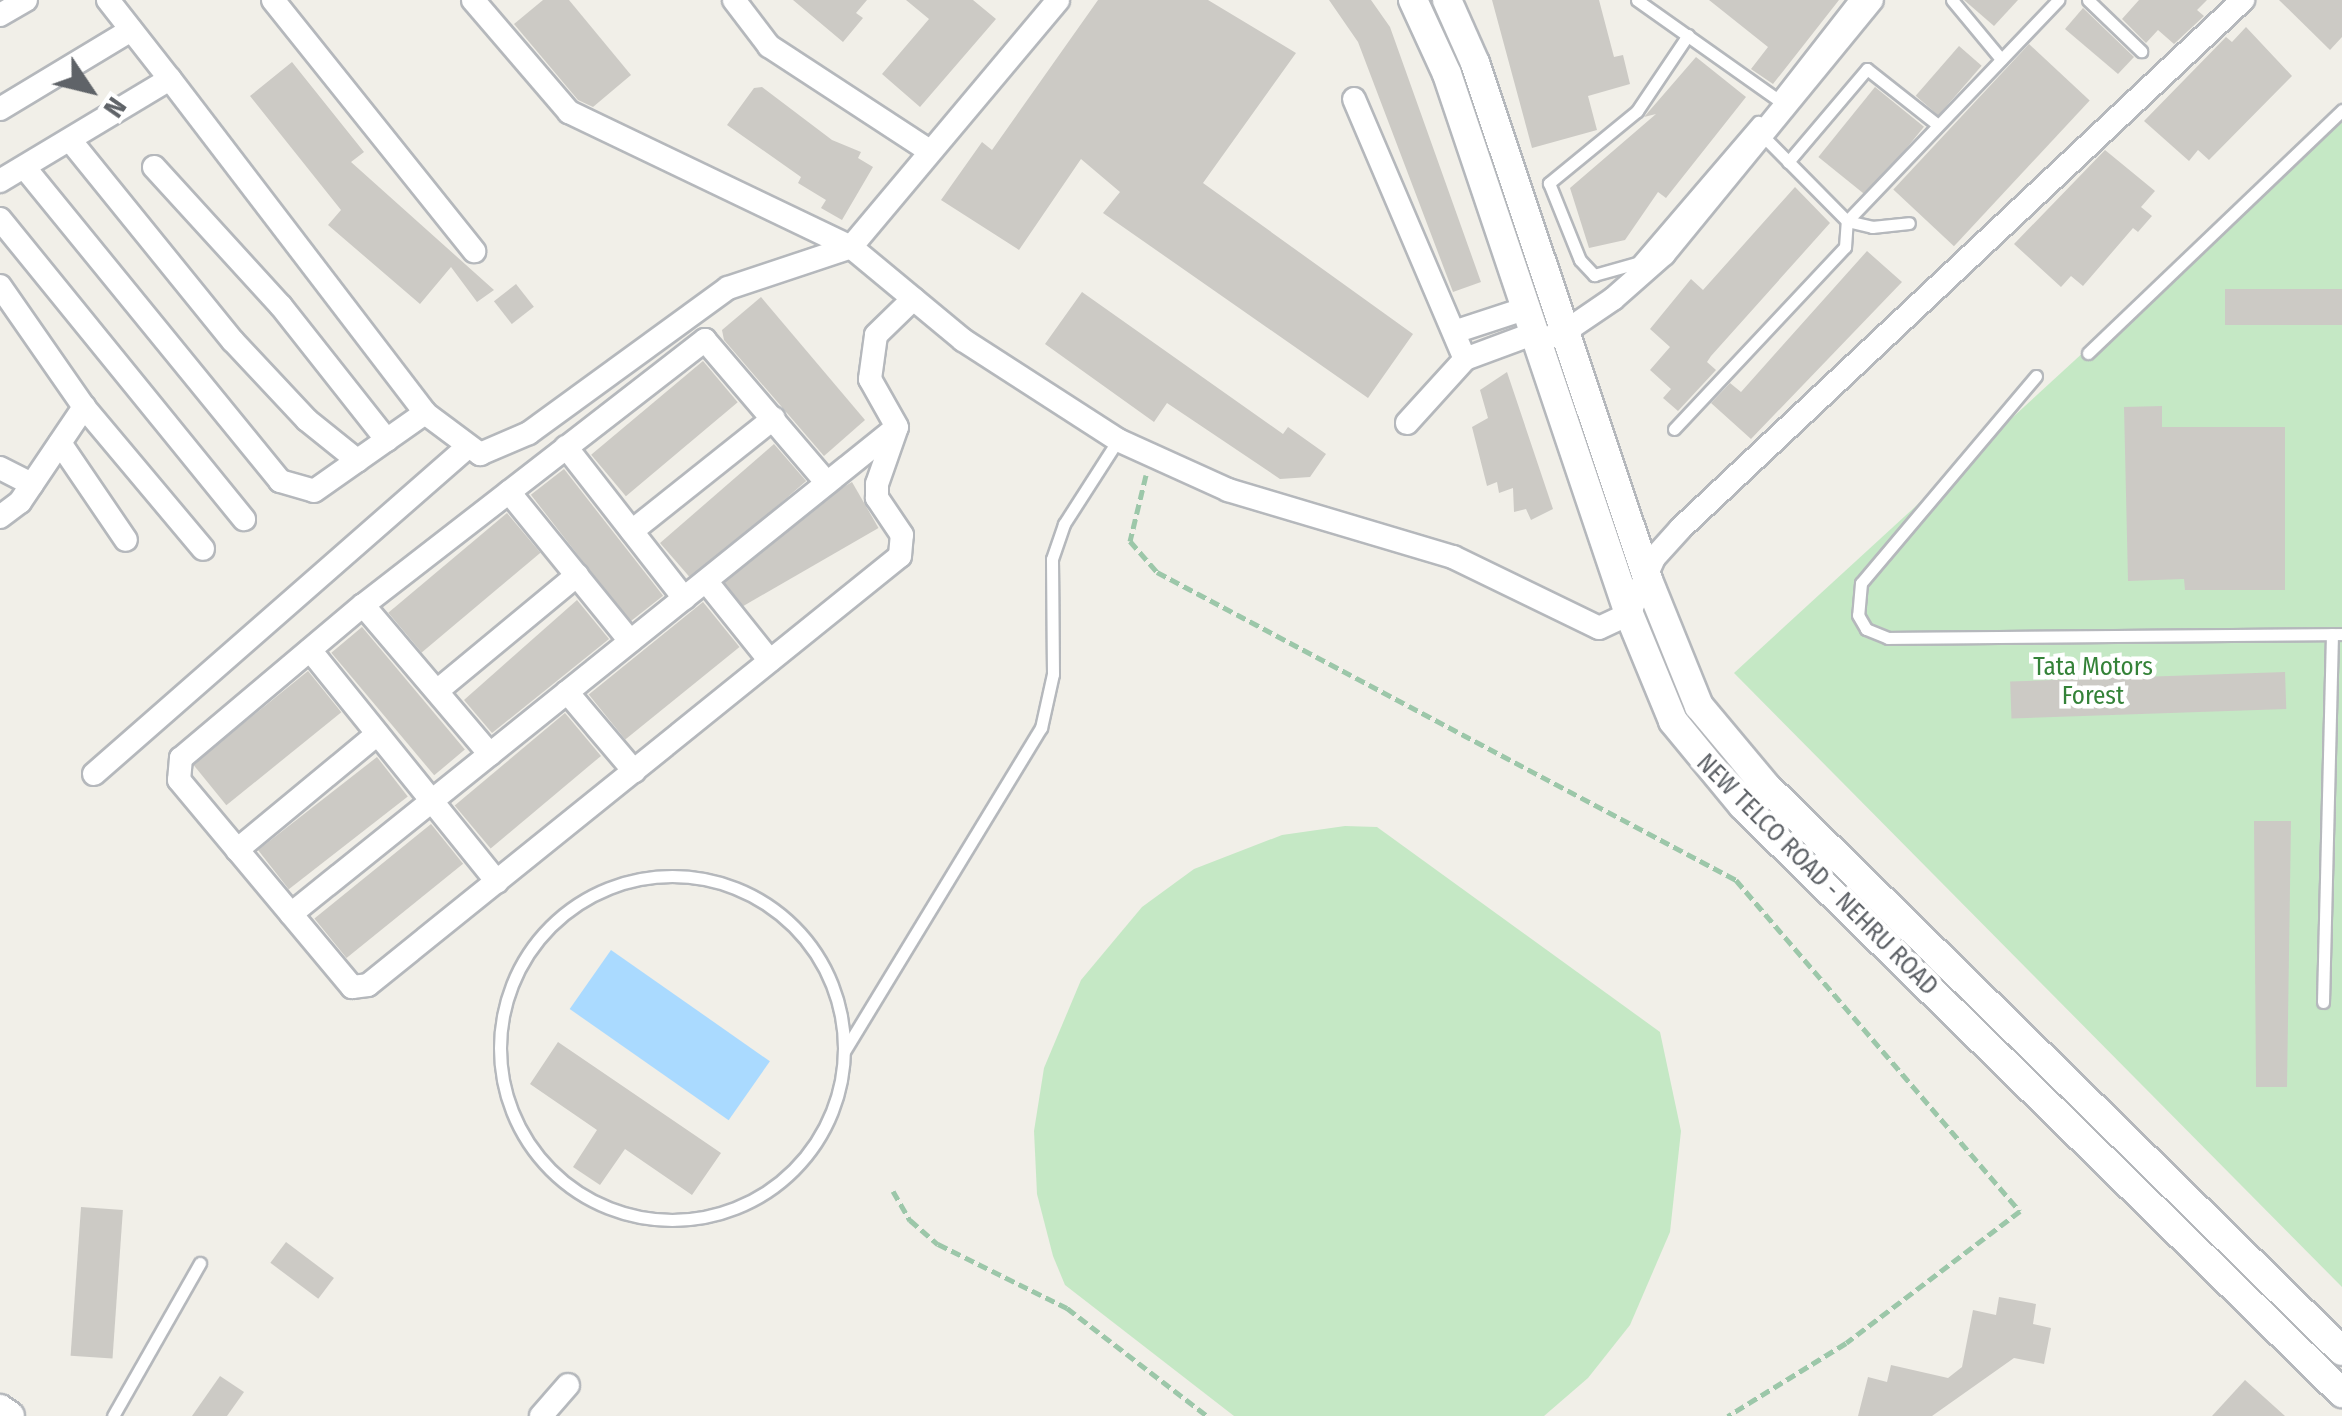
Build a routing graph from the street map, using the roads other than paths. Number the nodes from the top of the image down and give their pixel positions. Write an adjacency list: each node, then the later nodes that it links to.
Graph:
1 (26, 0): 16 (street)
2 (108, 0): 17 (street)
3 (273, 0): 38 (street)
4 (474, 0): 37 (street)
5 (1058, 0): 29 (street)
6 (1414, 0): 43 (street, NEW TELCO ROAD - NEHRU ROAD)
7 (1447, 0): 45 (street, NEW TELCO ROAD - NEHRU ROAD)
8 (1637, 0): 18 (lane)
9 (1854, 0): 22 (lane)
10 (1872, 0): 27 (street)
11 (1952, 0): 20 (lane)
12 (2058, 0): 20 (lane)
13 (2088, 0): 19 (lane)
14 (2243, 0): 72 (street)
15 (748, 6): 29 (street)
16 (0, 14)
17 (131, 30): 21 (street); 24 (street)
18 (1688, 35): 22 (lane); 22 (lane)
19 (2142, 50)
20 (2001, 59): 26 (lane)
21 (170, 79): 28 (street); 50 (street)
22 (1777, 98)
23 (1354, 100): 44 (street)
24 (0, 110)
25 (2342, 110): 46 (lane)
26 (1938, 125): 30 (lane); 35 (lane)
27 (1763, 136): 30 (lane); 45 (street)
28 (70, 140): 32 (street); 60 (street)
29 (928, 150): 37 (street)
30 (1788, 162): 35 (lane)
31 (154, 167): 55 (street)
32 (25, 168): 33 (street); 60 (street)
33 (0, 181)
34 (0, 219): 66 (street)
35 (1847, 220): 36 (lane); 54 (lane)
36 (1909, 223)
37 (852, 247): 40 (street); 58 (street)
38 (474, 251)
39 (0, 286): 41 (street)
40 (913, 299): 53 (street); 56 (street)
41 (18, 309): 42 (street); 49 (street)
42 (0, 326)
43 (1533, 327): 44 (street); 45 (street); 47 (street); 75 (street, NEW TELCO ROAD - NEHRU ROAD)
44 (1454, 332): 47 (street)
45 (1566, 332): 72 (street, NEW TELCO ROAD - NEHRU ROAD)
46 (2088, 353)
47 (1466, 359): 52 (street)
48 (2036, 376): 76 (lane)
49 (84, 407): 57 (street); 69 (street)
50 (425, 414): 55 (street); 58 (street)
51 (774, 418): 59 (street); 63 (street); 67 (street)
52 (1406, 423)
53 (896, 427): 63 (street); 79 (street)
54 (1674, 428)
55 (387, 440): 60 (street)
56 (1118, 440): 75 (street); 91 (lane)
57 (60, 443): 62 (street); 68 (street)
58 (468, 447): 85 (street)
59 (566, 447): 64 (street); 67 (street)
60 (358, 462)
61 (0, 468): 62 (street)
62 (32, 484): 65 (street)
63 (827, 484): 71 (street)
64 (509, 492): 70 (street); 74 (street)
65 (0, 517)
66 (244, 519)
67 (632, 530): 73 (street)
68 (126, 540)
69 (204, 549)
70 (576, 575): 77 (street); 80 (street)
71 (706, 580): 73 (street); 79 (street)
72 (1648, 580): 75 (street); 93 (street, NEW TELCO ROAD - NEHRU ROAD)
73 (684, 598): 77 (street)
74 (363, 605): 78 (street); 80 (street)
75 (1629, 614): 95 (street, NEW TELCO ROAD - NEHRU ROAD)
76 (2337, 634): 90 (lane)
77 (630, 641): 81 (street)
78 (310, 650): 82 (street); 87 (street)
79 (770, 661): 84 (street)
80 (436, 691): 83 (street)
81 (567, 692): 83 (street); 84 (street)
82 (376, 734): 86 (street); 87 (street)
83 (490, 754): 86 (street)
84 (634, 771): 88 (street)
85 (94, 774)
86 (430, 802): 88 (street); 89 (street)
87 (237, 850): 89 (street)
88 (497, 882): 89 (street)
89 (291, 914)
90 (2323, 1002)
91 (845, 1050): 91 (lane)
92 (200, 1263): 98 (lane)
93 (2342, 1352)
94 (568, 1385): 99 (street)
95 (2341, 1389)
96 (0, 1409): 97 (street)
97 (10, 1416)
98 (112, 1416)
99 (540, 1416)

